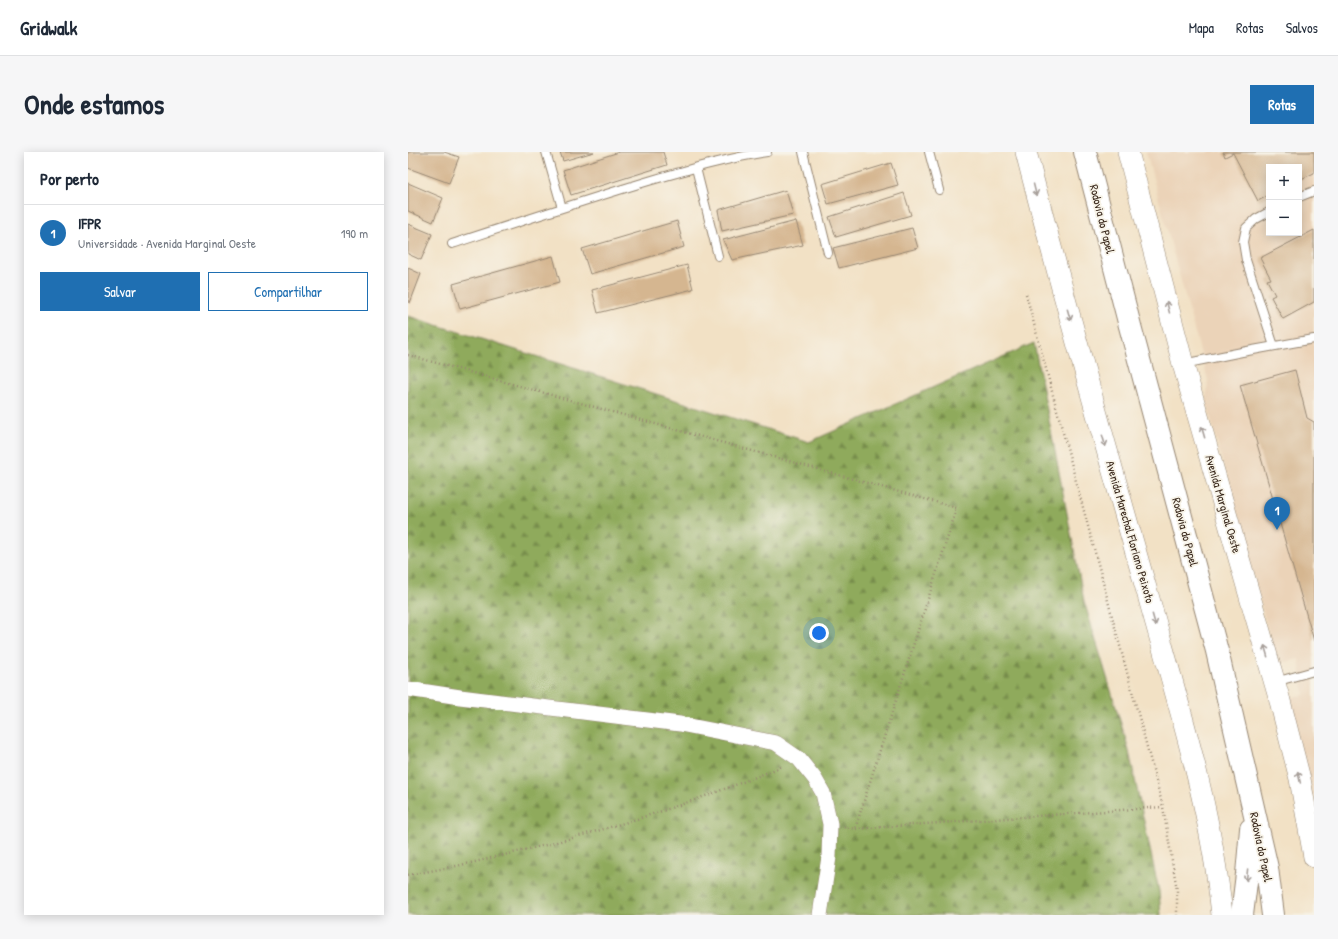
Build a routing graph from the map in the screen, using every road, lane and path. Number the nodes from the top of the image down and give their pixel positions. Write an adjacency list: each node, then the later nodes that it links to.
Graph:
1 (546, 152): 12 (lane)
2 (767, 152): 8 (lane)
3 (804, 152): 15 (lane)
4 (929, 152): 9 (lane)
5 (1026, 152): 34 (main road, Avenida Marechal Floriano Peixoto, one-way to 34)
6 (1085, 152): 27 (main road, Rodovia do Papel)
7 (1128, 152): 21 (main road, Avenida Marginal Oeste, one-way to 7)
8 (696, 168): 12 (lane); 16 (lane)
9 (939, 190)
10 (1314, 191): 11 (lane)
11 (1302, 197)
12 (562, 208): 14 (lane)
13 (1266, 214): 19 (lane)
14 (452, 244)
15 (828, 253)
16 (718, 256)
17 (1026, 294): 26 (path)
18 (1314, 339): 19 (lane)
19 (1274, 346): 21 (lane)
20 (408, 355): 29 (path)
21 (1183, 364): 23 (main road, Avenida Marginal Oeste, one-way to 21)
22 (1314, 671): 23 (lane)
23 (1275, 682): 30 (main road, Avenida Marginal Oeste, one-way to 23)
24 (408, 689): 25 (street)
25 (799, 759): 28 (street); 31 (path)
26 (1162, 807): 29 (path); 33 (path)
27 (1252, 808): 35 (main road, one-way to 35); 36 (main road, Rodovia do Papel)
28 (830, 824): 29 (path); 32 (street)
29 (856, 829)
30 (1314, 857)
31 (408, 875)
32 (820, 915)
33 (1177, 915)
34 (1222, 915)
35 (1242, 915)
36 (1273, 915)

